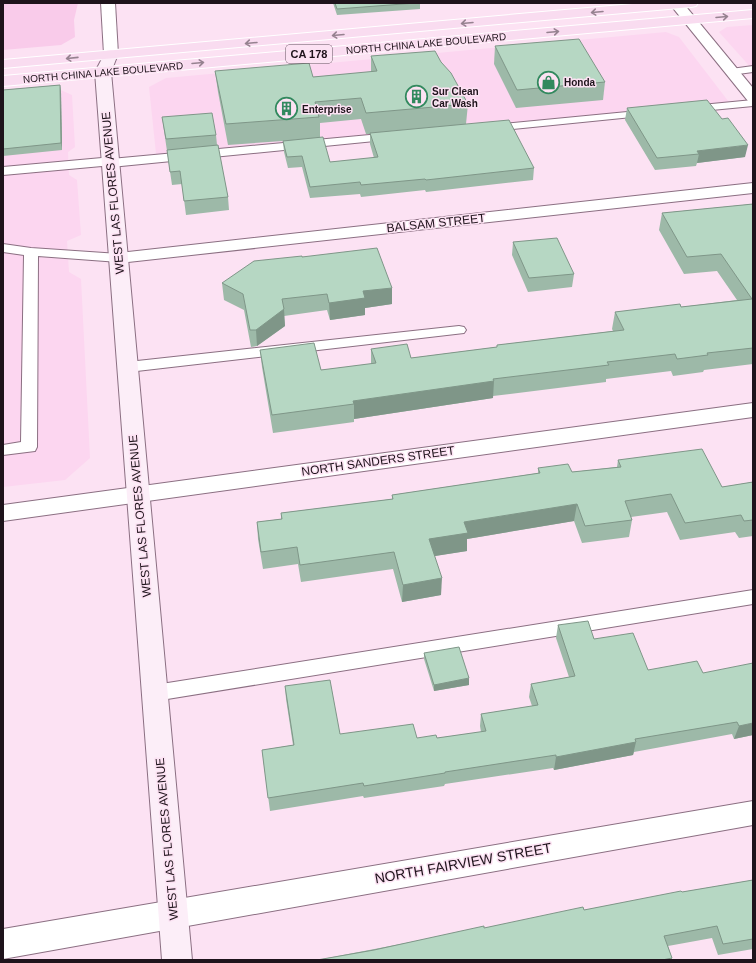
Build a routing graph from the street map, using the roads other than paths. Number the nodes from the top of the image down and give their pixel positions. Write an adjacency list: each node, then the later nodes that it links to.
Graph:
1 (108, 3): 5 (street)
2 (682, 3): 4 (street); 5 (main road, NORTH CHINA LAKE BOULEVARD / CA 178, one-way to 5)
3 (753, 14): 4 (main road, NORTH CHINA LAKE BOULEVARD / CA 178, one-way to 3)
4 (690, 20): 5 (main road, NORTH CHINA LAKE BOULEVARD / CA 178, one-way to 4); 8 (street)
5 (107, 63): 6 (main road, NORTH CHINA LAKE BOULEVARD / CA 178, one-way to 6); 9 (main road, NORTH CHINA LAKE BOULEVARD / CA 178); 16 (main road, WEST LAS FLORES AVENUE)
6 (3, 64)
7 (753, 69): 8 (lane)
8 (731, 72): 10 (street)
9 (3, 81)
10 (753, 98)
11 (753, 103): 12 (lane)
12 (682, 110)
13 (658, 112): 14 (lane)
14 (484, 128)
15 (404, 136): 16 (lane)
16 (111, 163): 17 (lane); 21 (main road, WEST LAS FLORES AVENUE)
17 (3, 171)
18 (753, 188): 21 (street, BALSAM STREET)
19 (3, 248): 20 (lane)
20 (31, 252): 21 (lane); 25 (lane)
21 (119, 258): 23 (main road, WEST LAS FLORES AVENUE)
22 (459, 330): 23 (lane)
23 (128, 367): 26 (main road, WEST LAS FLORES AVENUE)
24 (753, 410): 26 (street, NORTH SANDERS STREET)
25 (3, 450)
26 (138, 495): 27 (street, NORTH SANDERS STREET); 29 (main road, WEST LAS FLORES AVENUE)
27 (3, 513)
28 (753, 597): 29 (lane)
29 (155, 693): 31 (main road, WEST LAS FLORES AVENUE)
30 (753, 813): 31 (street, NORTH FAIRVIEW STREET)
31 (173, 914): 32 (street, NORTH FAIRVIEW STREET); 33 (main road, WEST LAS FLORES AVENUE)
32 (3, 944)
33 (177, 960)

